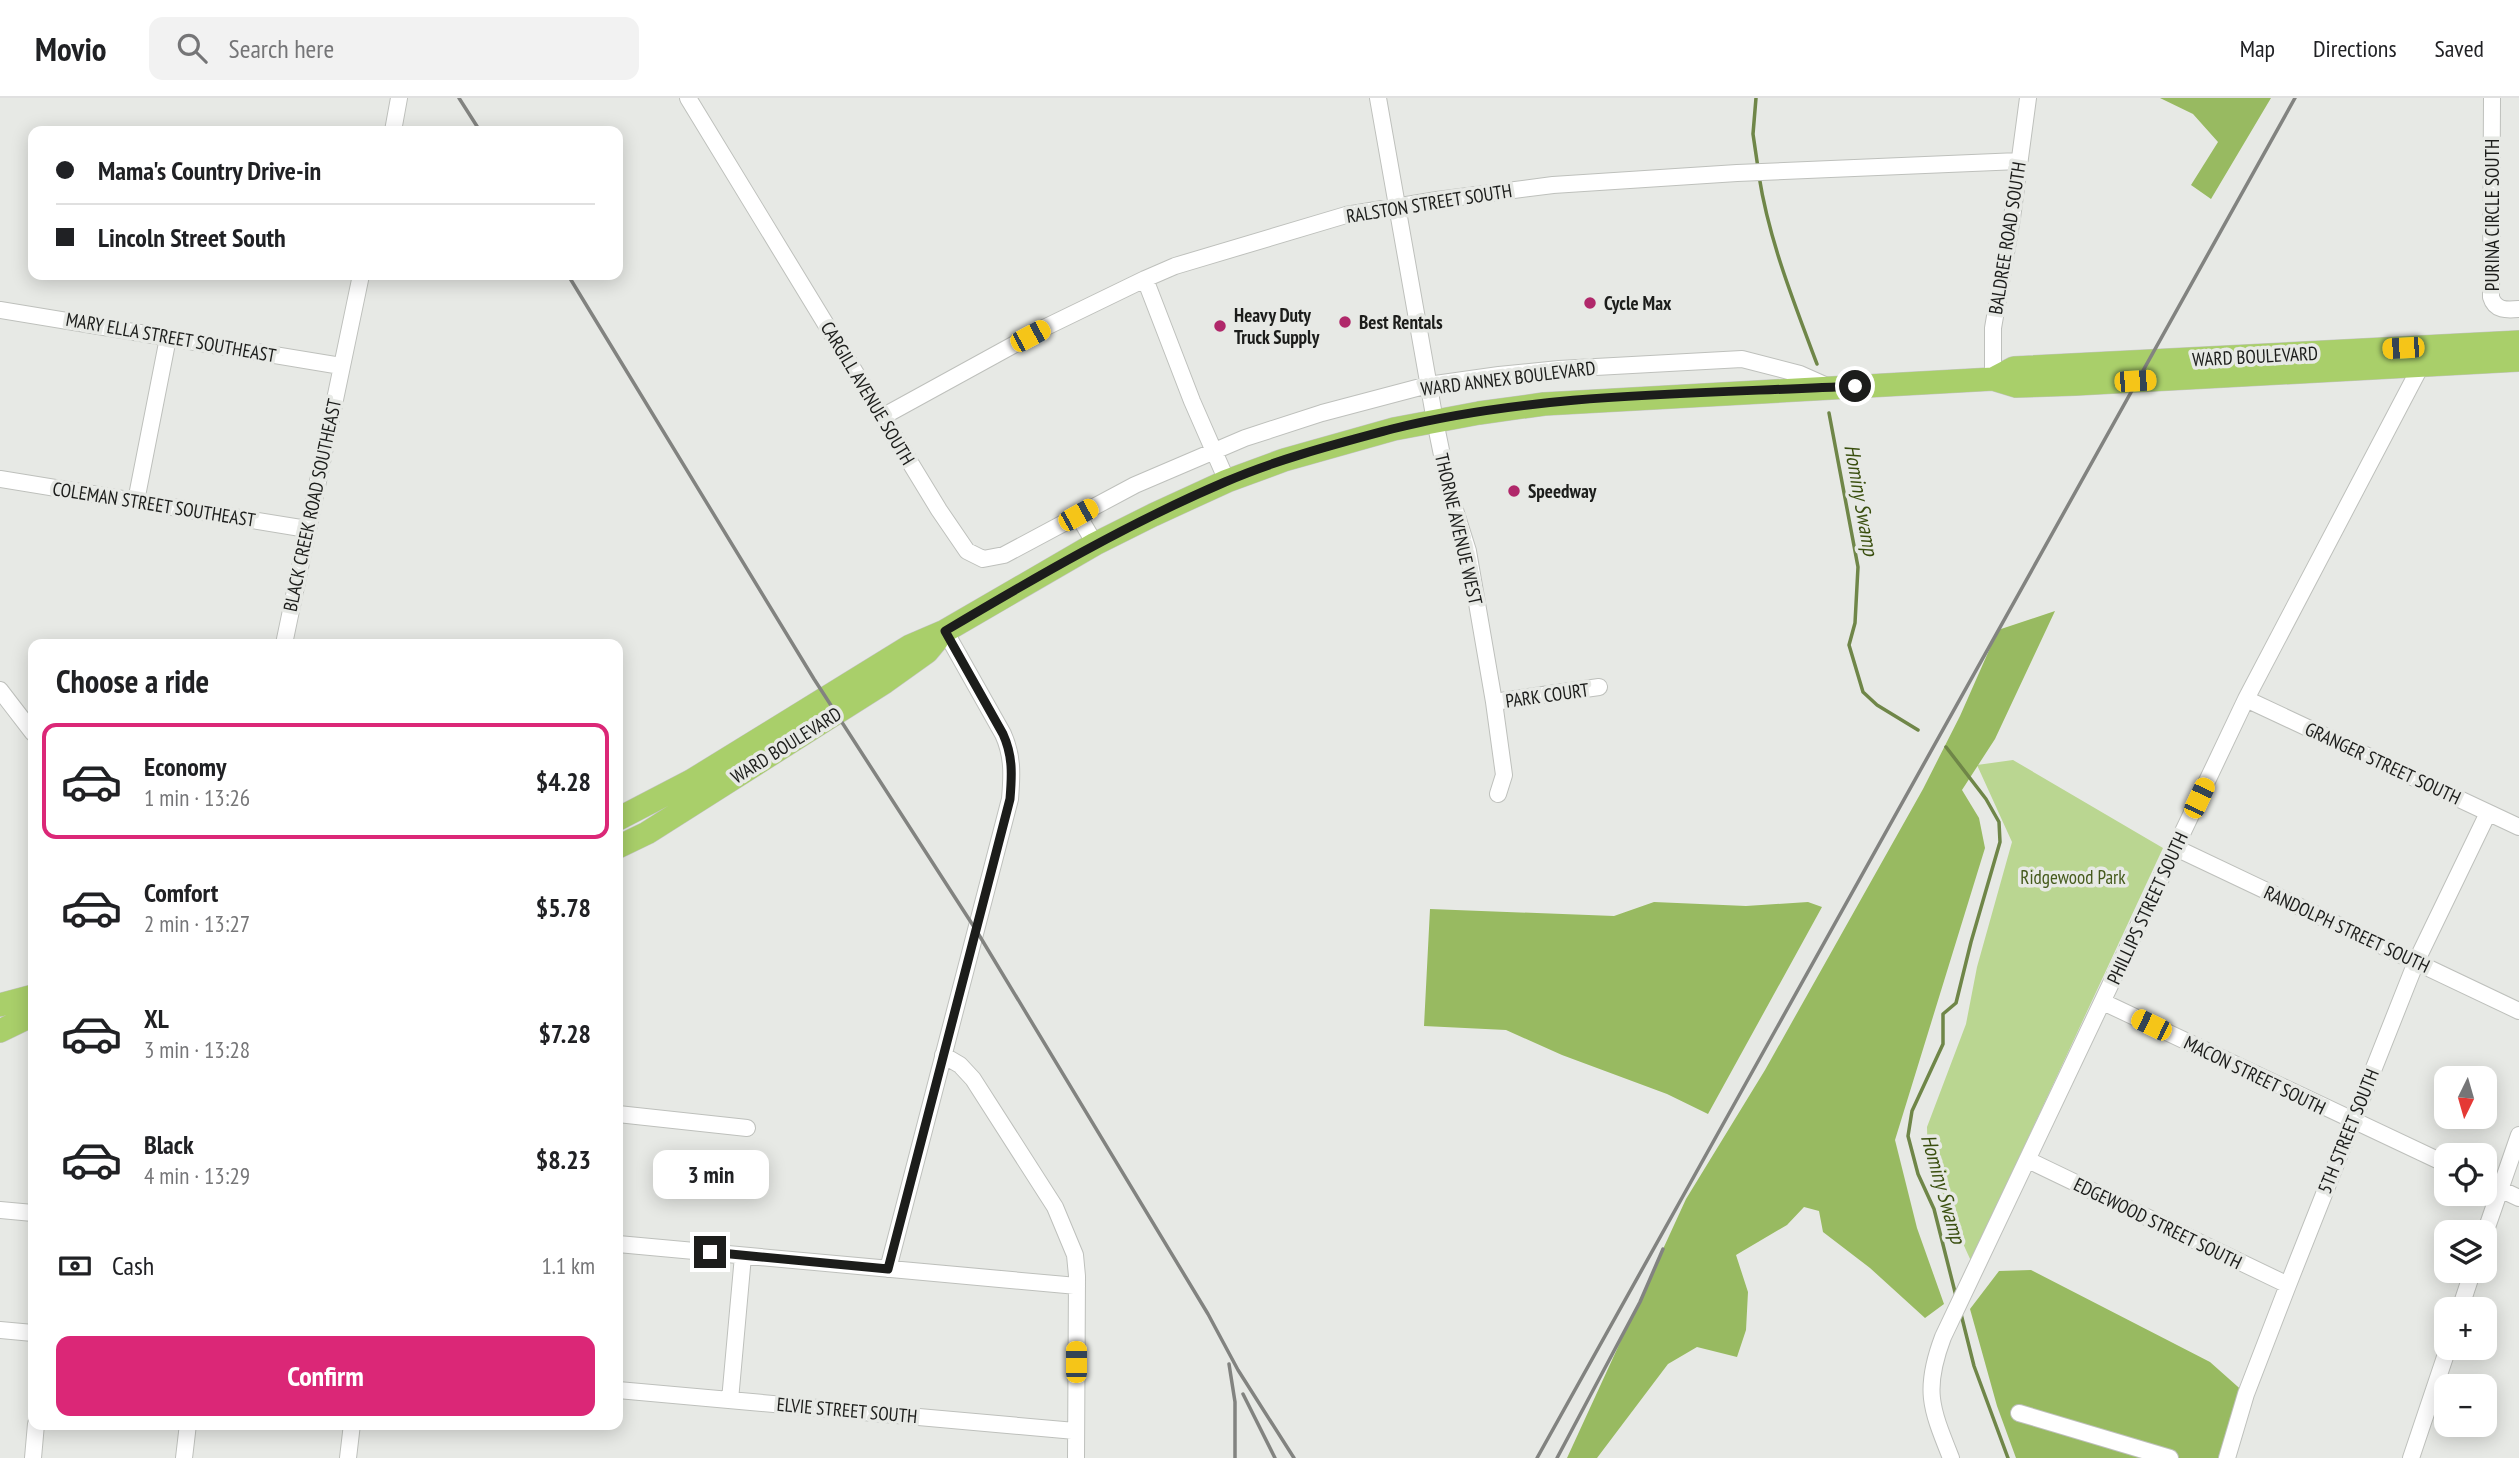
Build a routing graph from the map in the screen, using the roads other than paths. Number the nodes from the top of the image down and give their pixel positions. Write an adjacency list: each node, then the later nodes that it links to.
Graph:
1 (399, 98): 6 (street)
2 (688, 98): 21 (street, CARGILL AVENUE SOUTH)
3 (1378, 98): 8 (street, THORNE AVENUE WEST)
4 (2028, 98): 7 (street, BALDREE ROAD SOUTH)
5 (2492, 98): 11 (street, PURINA CIRCLE SOUTH)
6 (394, 126)
7 (2019, 161): 8 (street, RALSTON STREET SOUTH); 18 (street, BALDREE ROAD SOUTH)
8 (1397, 207): 9 (street, RALSTON STREET SOUTH); 19 (street, THORNE AVENUE WEST)
9 (1145, 279): 21 (street, RALSTON STREET SOUTH); 23 (street)
10 (360, 280): 17 (street, BLACK CREEK ROAD SOUTHEAST)
11 (2519, 309)
12 (0, 310): 13 (street, MARY ELLA STREET SOUTHEAST)
13 (168, 338): 17 (street, MARY ELLA STREET SOUTHEAST); 26 (street)
14 (2519, 342): 15 (highway, WARD BOULEVARD)
15 (2426, 356): 16 (highway, WARD BOULEVARD); 18 (highway, WARD BOULEVARD); 34 (street, PHILLIPS STREET SOUTH)
16 (2519, 360)
17 (341, 366): 28 (street, BLACK CREEK ROAD SOUTHEAST)
18 (1993, 379): 20 (highway, WARD BOULEVARD)
19 (1428, 385): 20 (street, WARD ANNEX BOULEVARD); 22 (street, THORNE AVENUE WEST); 23 (street, WARD ANNEX BOULEVARD)
20 (1830, 387): 22 (highway, WARD BOULEVARD)
21 (882, 417): 27 (street, CARGILL AVENUE SOUTH)
22 (1435, 421): 25 (highway, WARD BOULEVARD); 35 (street, THORNE AVENUE WEST)
23 (1214, 450): 25 (street); 27 (street, WARD ANNEX BOULEVARD)
24 (0, 480): 26 (street, COLEMAN STREET SOUTHEAST)
25 (1227, 481): 29 (highway, WARD BOULEVARD)
26 (136, 501): 28 (street, COLEMAN STREET SOUTHEAST)
27 (1078, 515): 29 (street)
28 (307, 529): 31 (street, BLACK CREEK ROAD SOUTHEAST)
29 (1095, 544): 30 (highway, WARD BOULEVARD)
30 (945, 631): 39 (highway, WARD BOULEVARD); 41 (highway, WARD BOULEVARD); 53 (street)
31 (285, 639)
32 (1599, 687): 35 (street, PARK COURT)
33 (0, 690): 36 (street)
34 (2246, 699): 38 (street, GRANGER STREET SOUTH); 43 (street, PHILLIPS STREET SOUTH)
35 (1494, 702): 37 (street, THORNE AVENUE WEST)
36 (28, 726)
37 (1498, 794)
38 (2488, 813): 40 (street, GRANGER STREET SOUTH); 45 (street, 5TH STREET SOUTH)
39 (623, 816)
40 (2519, 827)
41 (647, 833): 42 (highway, WARD BOULEVARD); 44 (street)
42 (623, 845)
43 (2176, 848): 45 (street, RANDOLPH STREET SOUTH); 47 (street, PHILLIPS STREET SOUTH)
44 (623, 857)
45 (2416, 962): 49 (street, RANDOLPH STREET SOUTH); 55 (street, 5TH STREET SOUTH)
46 (28, 997): 48 (highway)
47 (2103, 1002): 55 (street, MACON STREET SOUTH); 59 (street, PHILLIPS STREET SOUTH)
48 (0, 1005)
49 (2519, 1010)
50 (28, 1017): 52 (highway)
51 (28, 1023): 52 (highway)
52 (0, 1031)
53 (943, 1055): 67 (street); 69 (street)
54 (623, 1115): 56 (street)
55 (2351, 1121): 58 (street, MACON STREET SOUTH); 68 (street, 5TH STREET SOUTH)
56 (747, 1128)
57 (2519, 1135): 60 (street)
58 (2434, 1159)
59 (2028, 1160): 68 (street, EDGEWOOD STREET SOUTH); 84 (street, PHILLIPS STREET SOUTH)
60 (2497, 1176)
61 (2497, 1187): 62 (street)
62 (2519, 1198)
63 (0, 1210): 64 (street)
64 (28, 1213)
65 (623, 1244): 66 (street)
66 (743, 1255): 67 (street); 74 (street)
67 (888, 1269): 69 (street)
68 (2288, 1285): 86 (street, 5TH STREET SOUTH)
69 (1077, 1286): 79 (street)
70 (0, 1330): 71 (street)
71 (28, 1333)
72 (2444, 1360): 87 (street)
73 (623, 1390): 74 (street, ELVIE STREET SOUTH)
74 (730, 1400): 79 (street, ELVIE STREET SOUTH)
75 (2019, 1413): 85 (street)
76 (35, 1430): 80 (street)
77 (187, 1430): 81 (street)
78 (351, 1430): 82 (street)
79 (1075, 1431): 83 (street)
80 (33, 1458)
81 (184, 1458)
82 (348, 1458)
83 (1076, 1458)
84 (1951, 1458)
85 (2170, 1458)
86 (2227, 1458)
87 (2411, 1458)

